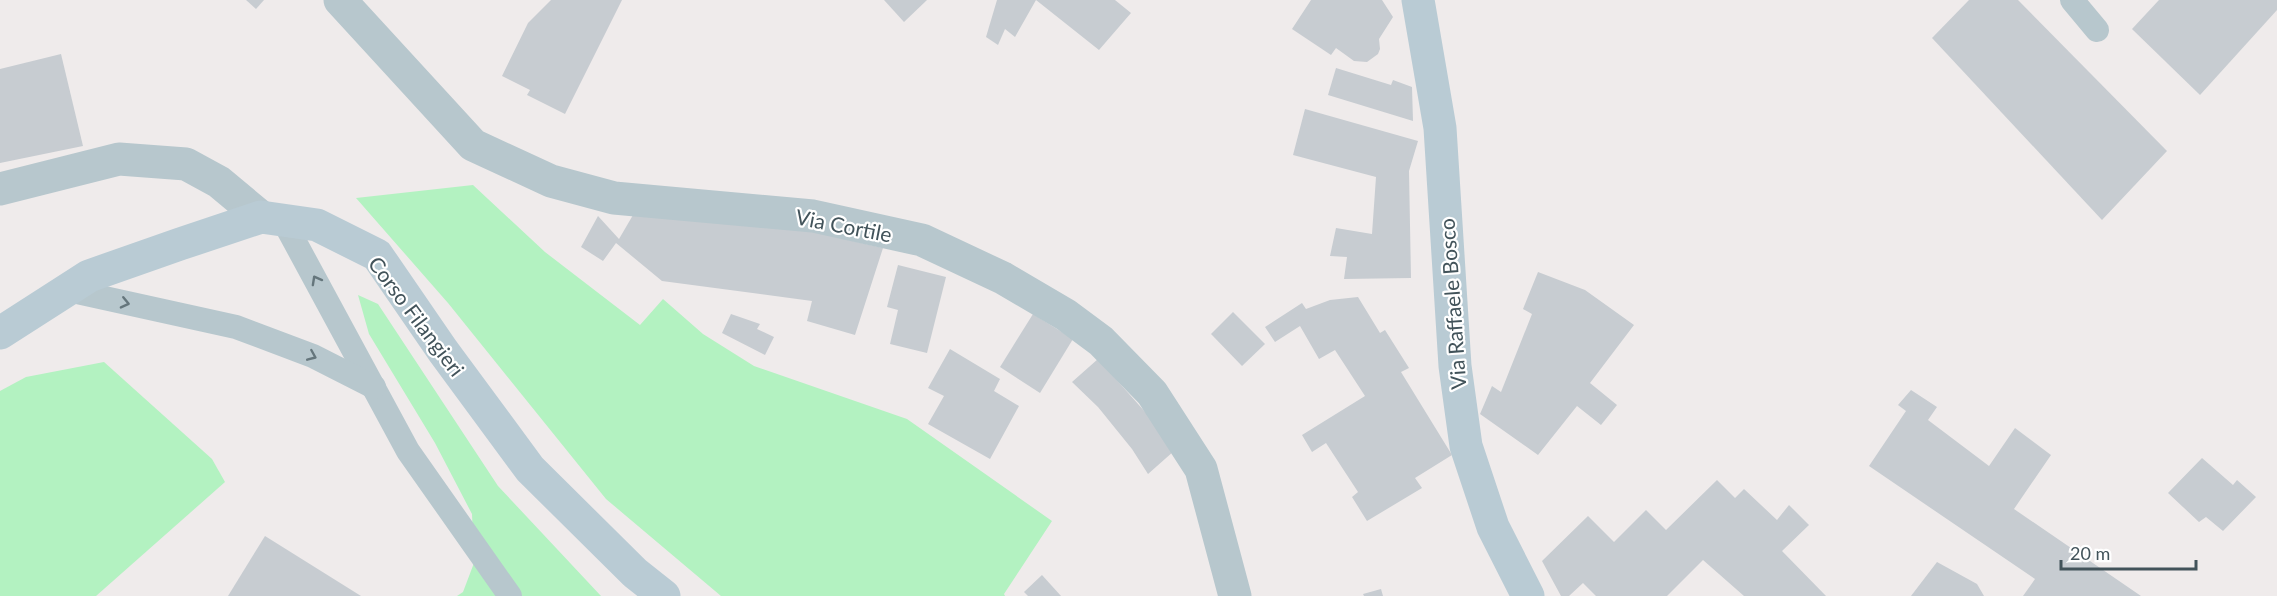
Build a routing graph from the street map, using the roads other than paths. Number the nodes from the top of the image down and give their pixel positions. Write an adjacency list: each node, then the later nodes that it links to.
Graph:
1 (340, 0): 12 (street, Via Cortile)
2 (1418, 0): 13 (street, Via Raffaele Bosco)
3 (2072, 0): 4 (lane)
4 (2097, 30)
5 (0, 189): 6 (street)
6 (272, 218): 7 (street, Corso Filangieri); 9 (lane, one-way to 6); 11 (street, Corso Filangieri)
7 (68, 290): 8 (street, Corso Filangieri); 9 (lane, one-way to 9)
8 (0, 333)
9 (374, 387): 10 (lane)
10 (510, 596)
11 (664, 596)
12 (1235, 596)
13 (1528, 596)

